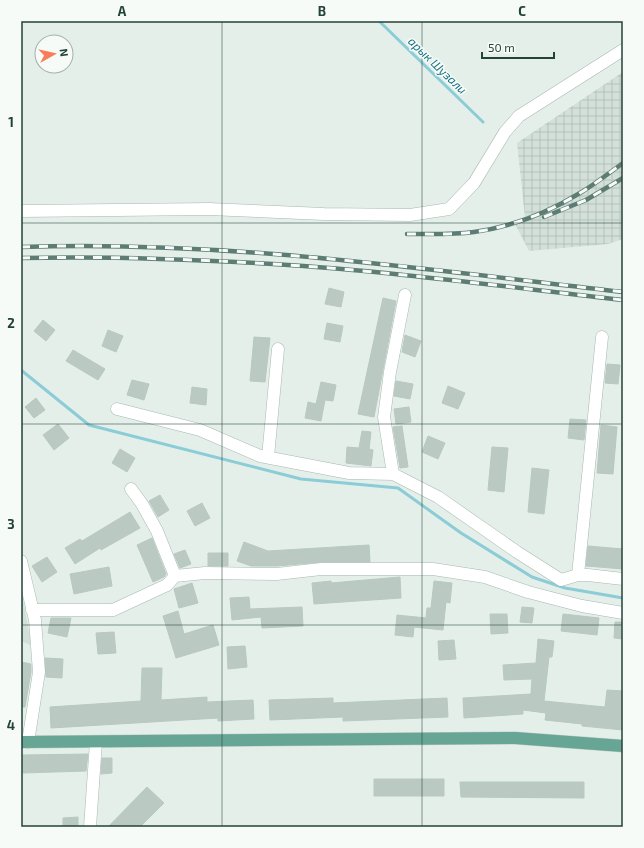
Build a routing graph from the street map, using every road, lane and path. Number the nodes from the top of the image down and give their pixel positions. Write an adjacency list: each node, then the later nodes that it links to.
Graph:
1 (623, 50): 2 (street)
2 (21, 211)
3 (405, 295): 8 (street)
4 (602, 337): 11 (street)
5 (278, 349): 7 (street)
6 (117, 409): 7 (street)
7 (268, 457): 8 (street)
8 (393, 474): 11 (street)
9 (131, 489): 12 (street)
10 (21, 561): 14 (street)
11 (578, 575): 13 (street)
12 (175, 576): 14 (street); 15 (street)
13 (623, 579)
14 (32, 610): 16 (street)
15 (623, 613)
16 (24, 742): 17 (main road)
17 (96, 742): 18 (main road); 19 (street)
18 (623, 746)
19 (90, 827)

